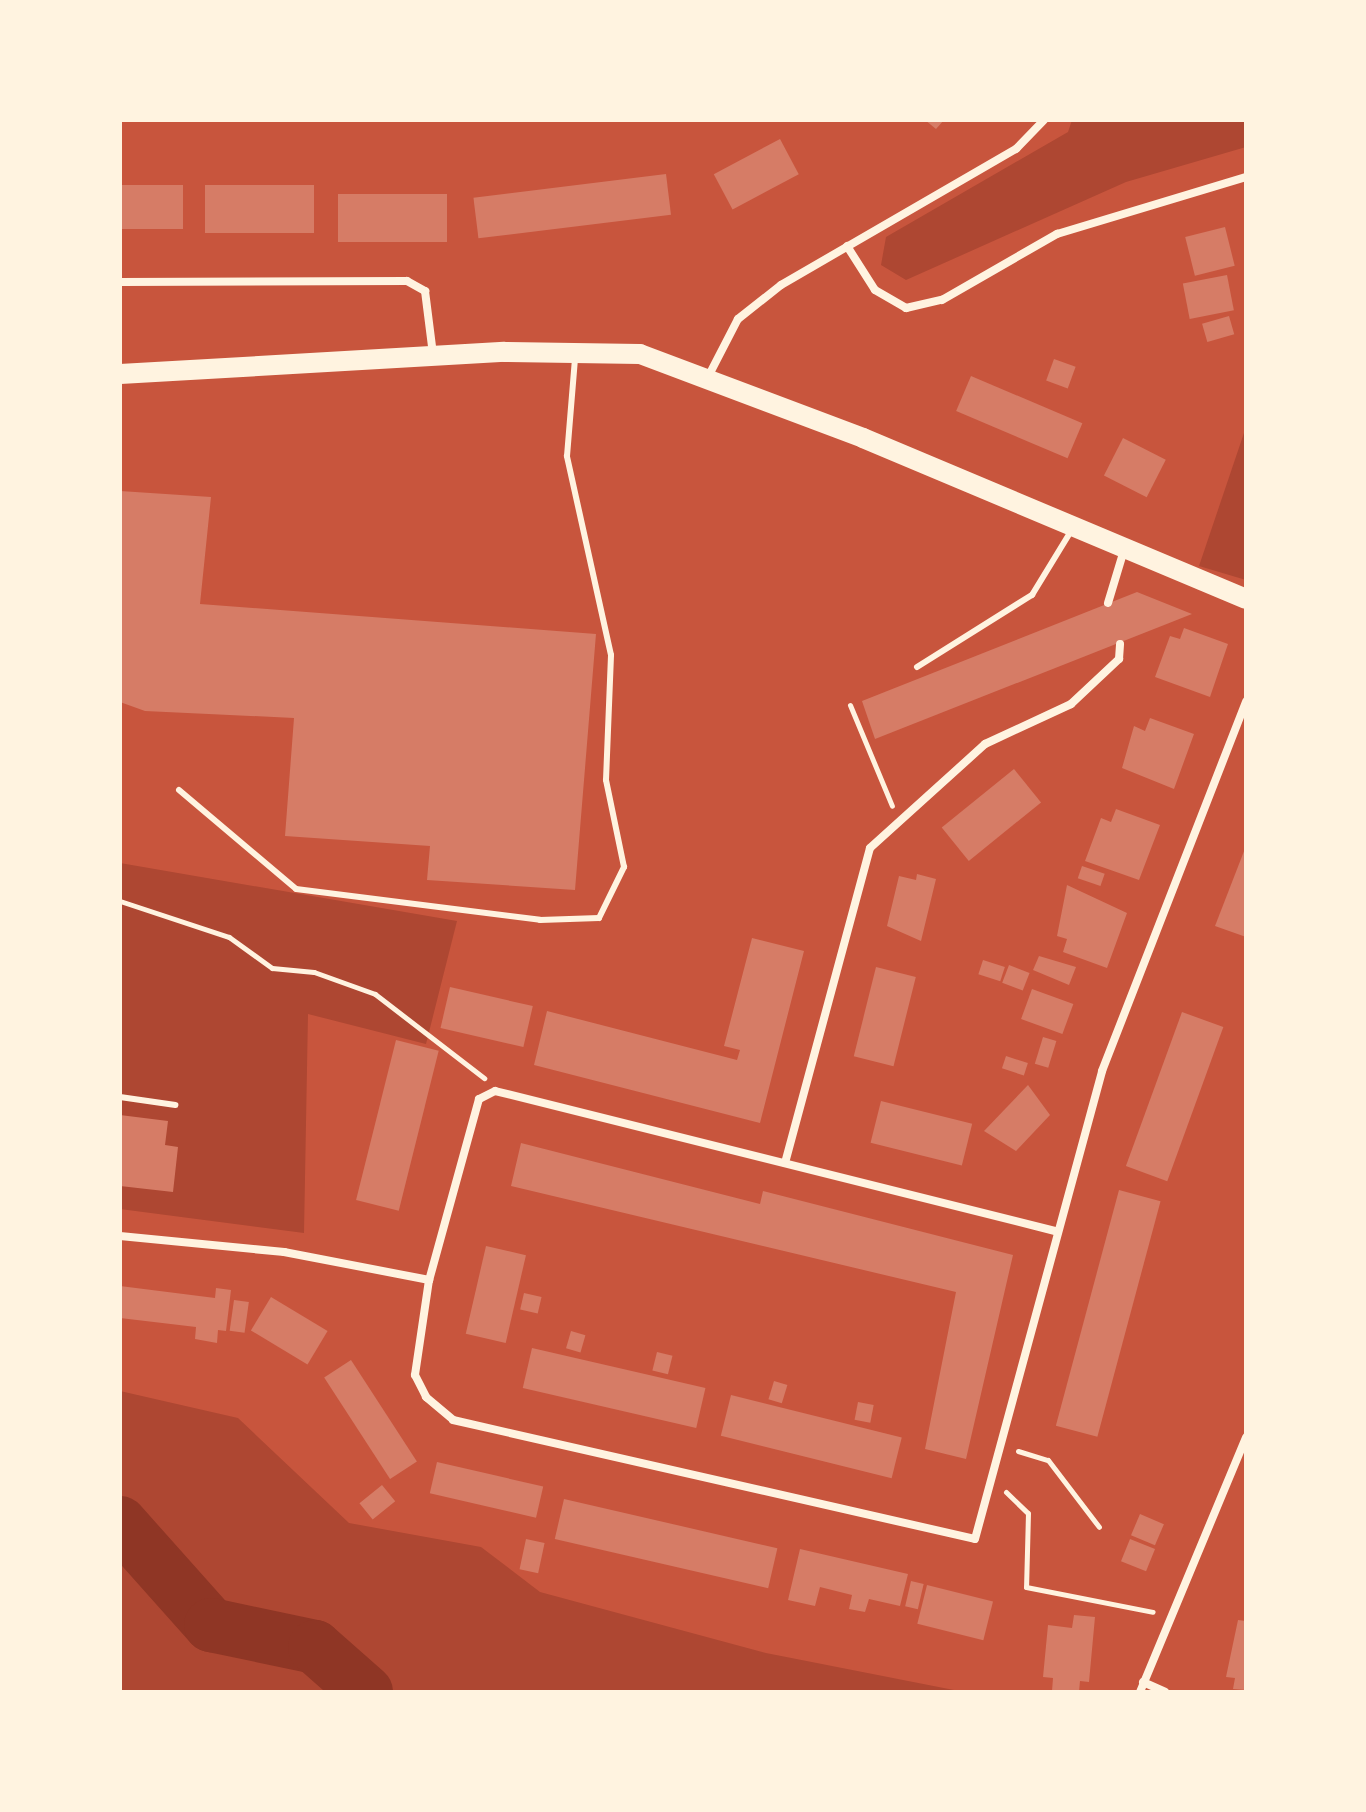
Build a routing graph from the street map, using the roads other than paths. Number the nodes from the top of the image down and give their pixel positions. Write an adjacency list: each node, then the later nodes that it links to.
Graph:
1 (1044, 120): 3 (street)
2 (1246, 177): 3 (street)
3 (847, 246): 8 (street)
4 (120, 282): 6 (street)
5 (576, 350): 6 (main road); 8 (main road); 16 (lane)
6 (433, 356): 7 (main road)
7 (120, 374)
8 (707, 377): 9 (main road)
9 (1072, 528): 10 (main road); 14 (lane)
10 (1124, 550): 11 (main road); 12 (street)
11 (1246, 599)
12 (1108, 603)
13 (1120, 644): 19 (street)
14 (917, 667)
15 (1246, 701): 20 (street)
16 (179, 790)
17 (120, 1097): 18 (lane)
18 (175, 1105)
19 (785, 1163): 20 (street); 22 (street)
20 (1055, 1231): 22 (street)
21 (120, 1236): 22 (street)
22 (429, 1280)
23 (1246, 1437): 24 (street)
24 (1143, 1682): 25 (street); 26 (street)
25 (1140, 1692)
26 (1165, 1692)

